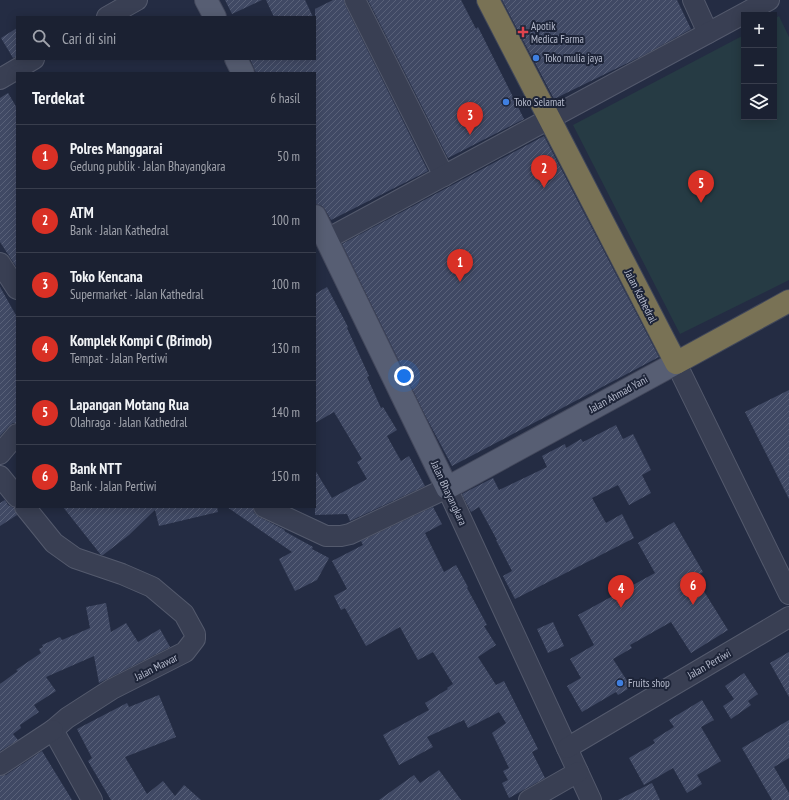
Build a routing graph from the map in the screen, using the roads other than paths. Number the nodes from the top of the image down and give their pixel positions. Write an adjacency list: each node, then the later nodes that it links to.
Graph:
1 (137, 0): 7 (street)
2 (206, 0): 8 (main road)
3 (355, 0): 15 (street)
4 (488, 0): 14 (highway, Jalan Kathedral)
5 (693, 0): 9 (street)
6 (769, 0): 9 (street)
7 (109, 16)
8 (214, 16)
9 (708, 33): 14 (street)
10 (32, 60): 13 (street)
11 (236, 60): 12 (main road)
12 (242, 72)
13 (0, 78)
14 (550, 119): 15 (street); 21 (highway, Jalan Kathedral)
15 (444, 176): 17 (street)
16 (316, 218): 17 (main road, Jalan Bhayangkara)
17 (327, 239): 25 (main road, Jalan Bhayangkara)
18 (0, 263): 19 (street)
19 (16, 287)
20 (789, 301): 21 (highway, Jalan Ahmad Yani)
21 (676, 363): 25 (main road, Jalan Ahmad Yani); 29 (street, Jalan Kathedral)
22 (16, 435): 23 (street)
23 (0, 454)
24 (0, 476): 26 (street)
25 (447, 488): 28 (street); 32 (street, Jalan Bhayangkara)
26 (16, 496)
27 (26, 508): 31 (street, Jalan Mawar)
28 (266, 508)
29 (789, 594)
30 (789, 617): 32 (street, Jalan Pertiwi)
31 (53, 730): 33 (street); 35 (street)
32 (566, 748): 34 (street, Jalan Bhayangkara)
33 (0, 765)
34 (578, 772): 36 (street); 37 (street, Jalan Bhayangkara)
35 (92, 800)
36 (529, 800)
37 (591, 800)

